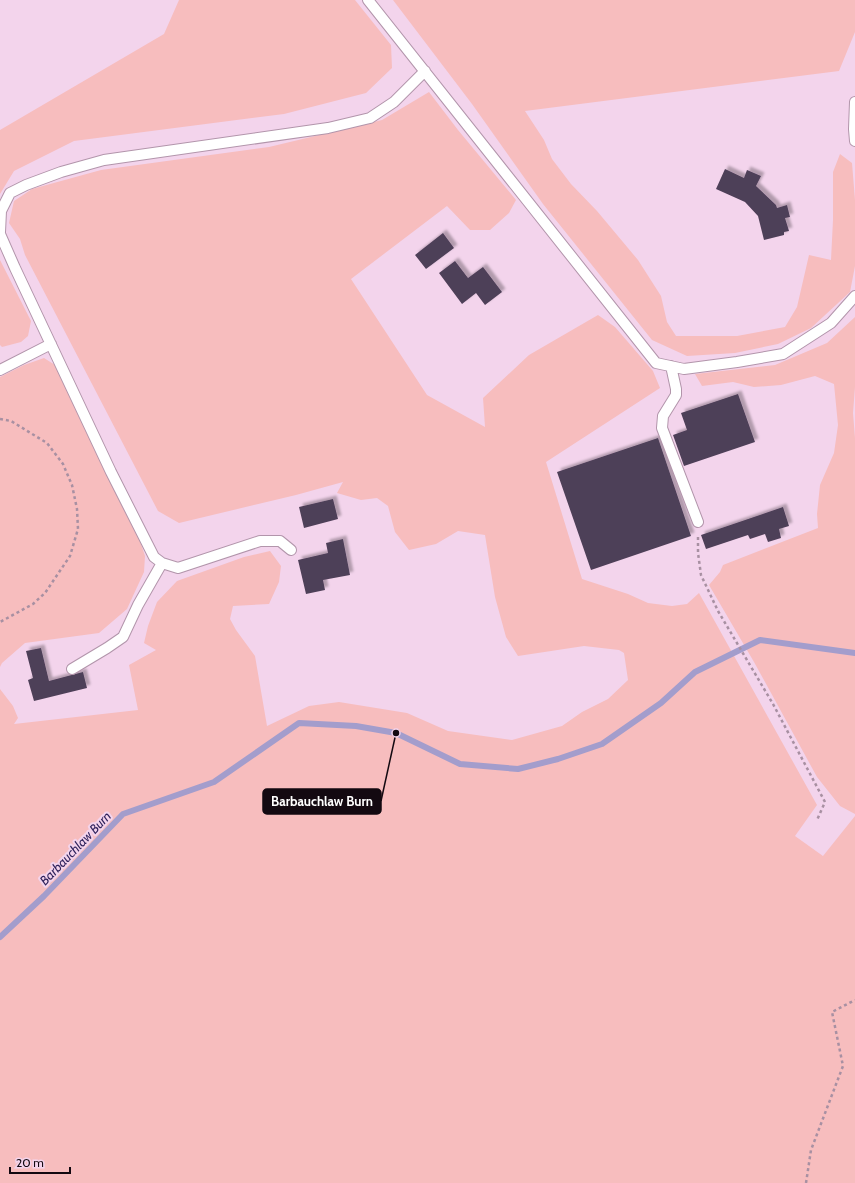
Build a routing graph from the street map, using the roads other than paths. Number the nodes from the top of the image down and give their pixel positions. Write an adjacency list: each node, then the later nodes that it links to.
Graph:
1 (368, 0): 2 (lane)
2 (424, 71): 5 (lane); 8 (lane)
3 (855, 102): 4 (lane)
4 (855, 141)
5 (0, 233): 7 (lane)
6 (855, 296): 8 (lane)
7 (51, 344): 9 (lane); 12 (lane)
8 (671, 366): 10 (lane)
9 (0, 370)
10 (698, 522)
11 (291, 550): 12 (lane)
12 (162, 563): 13 (lane)
13 (72, 669)

